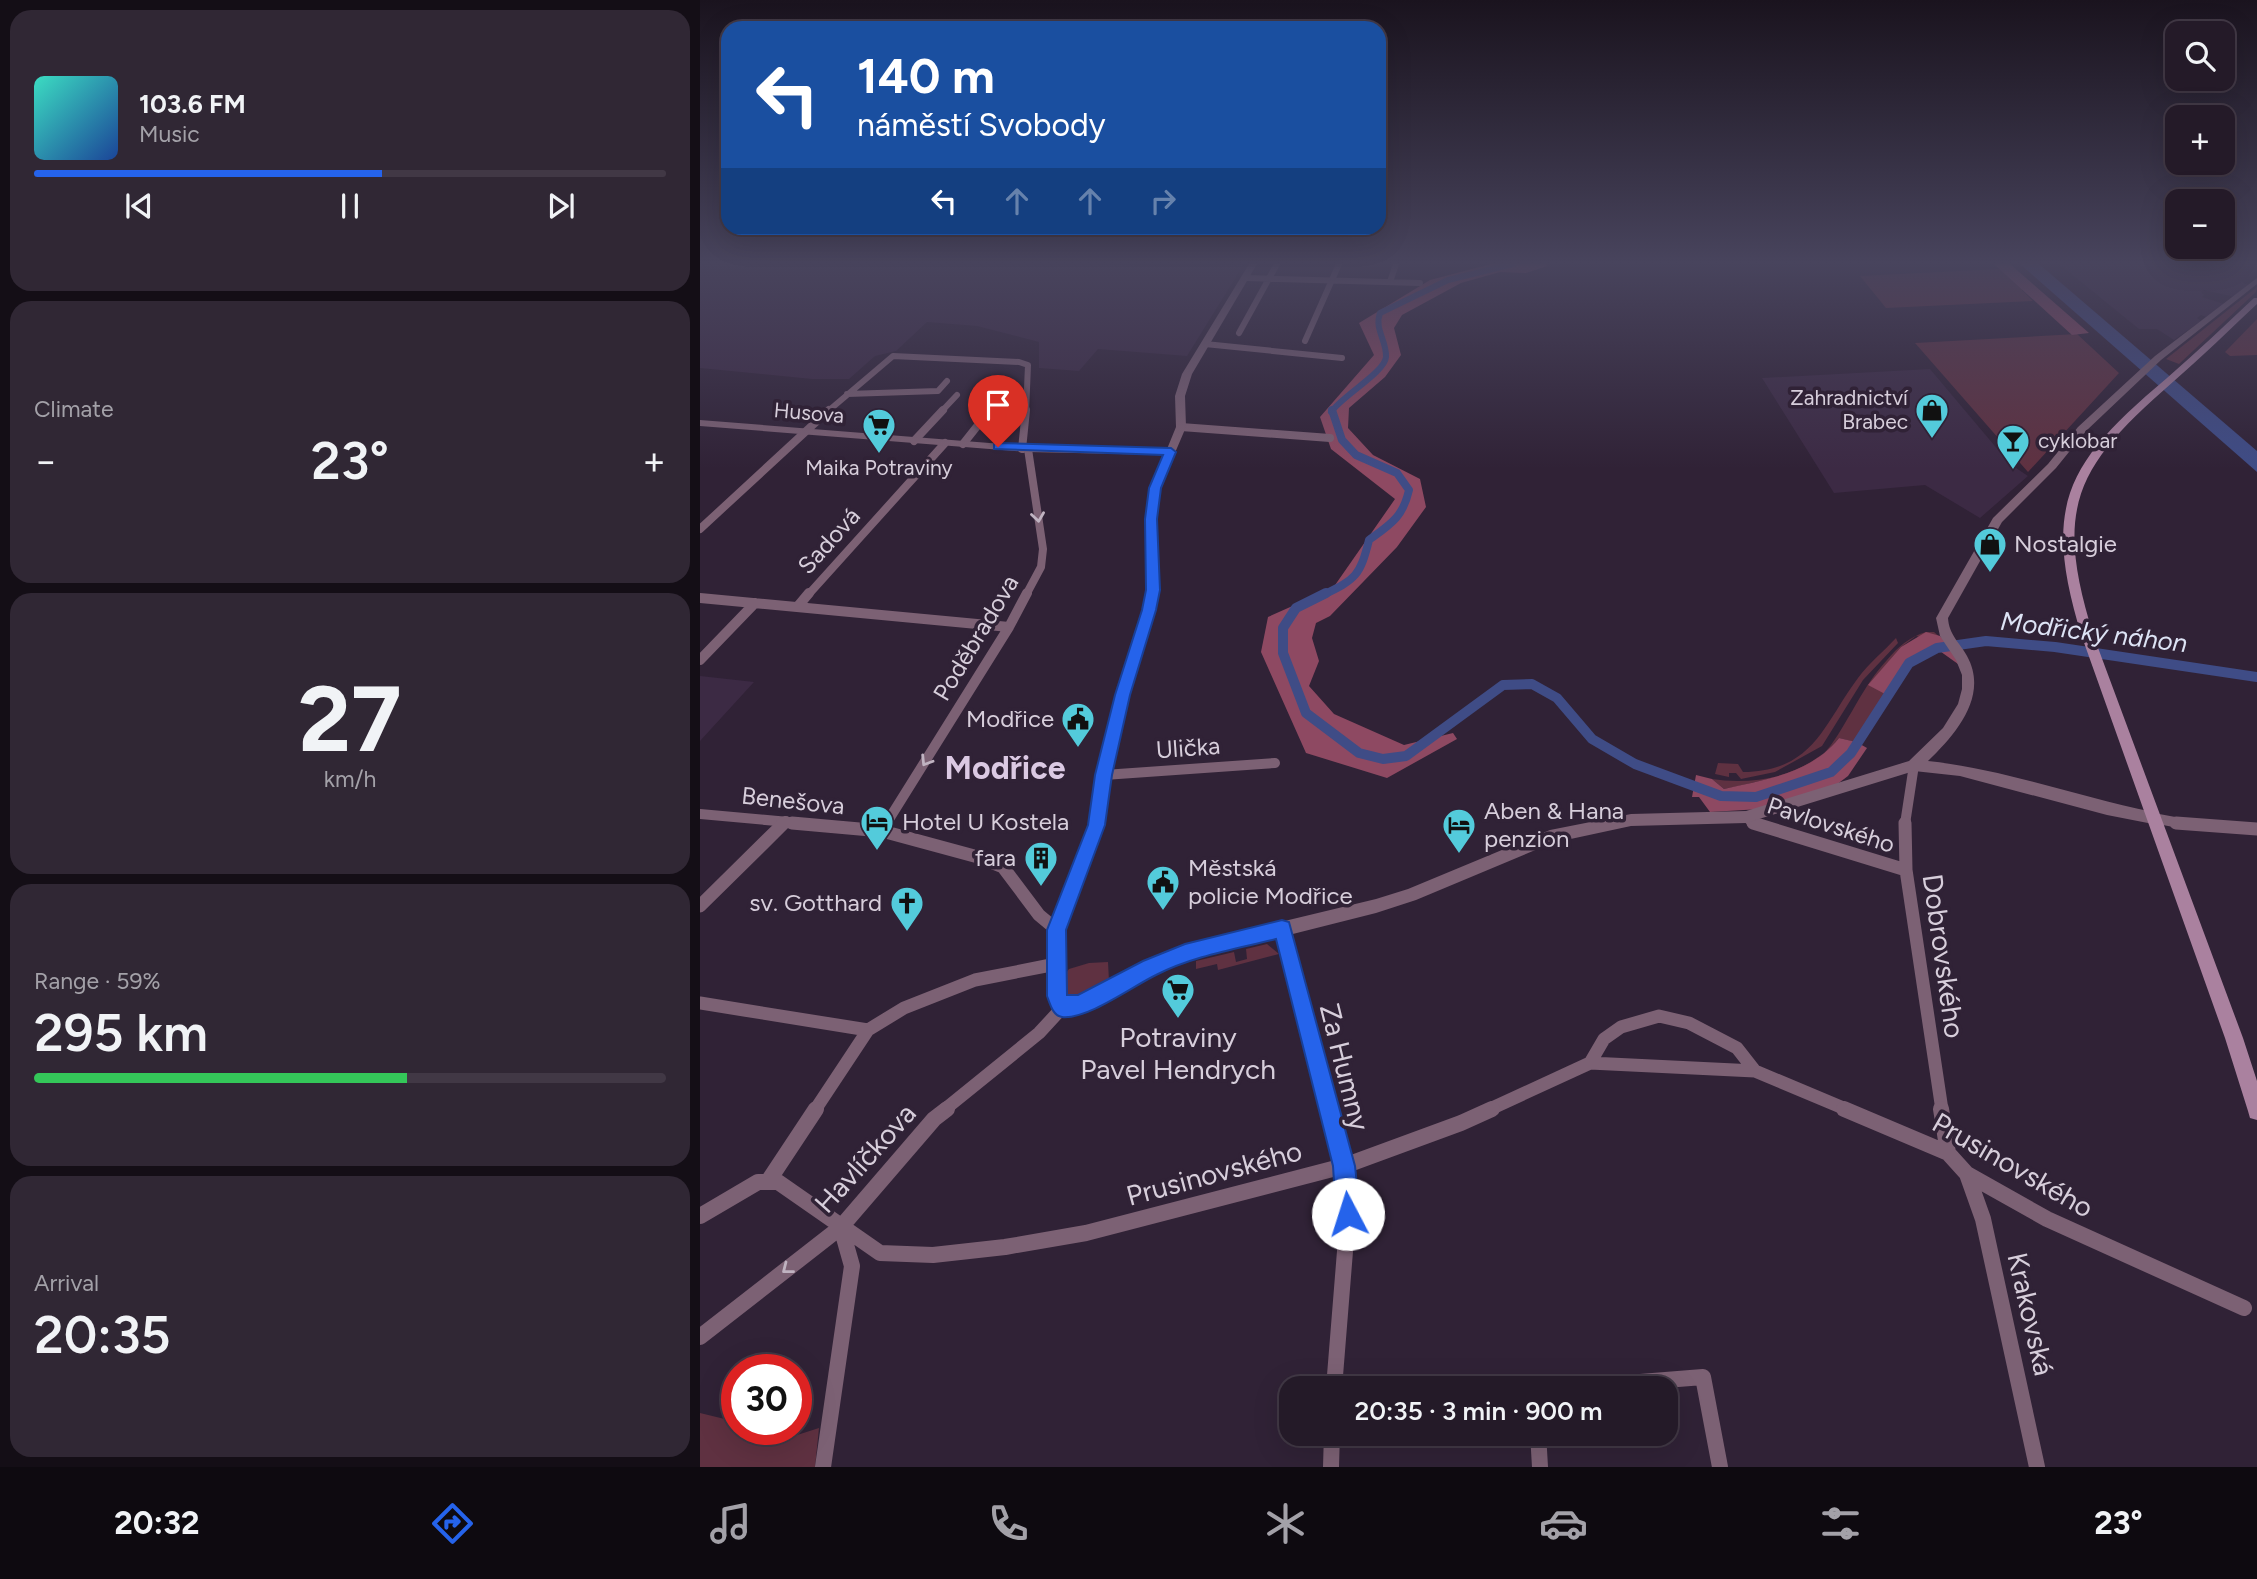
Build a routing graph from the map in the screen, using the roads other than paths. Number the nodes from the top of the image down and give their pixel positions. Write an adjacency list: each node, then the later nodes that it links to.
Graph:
1 (1212, 332): 6 (street)
2 (1309, 332): 5 (street)
3 (2190, 332): 28 (street)
4 (2222, 332): 32 (main road)
5 (1305, 341)
6 (1205, 344): 7 (street); 13 (street)
7 (1342, 358)
8 (947, 382): 9 (street)
9 (847, 394): 14 (street); 19 (street, Poděbradova)
10 (957, 395): 16 (street)
11 (996, 403): 18 (street)
12 (700, 423): 14 (street, Husova)
13 (1181, 427): 15 (street); 20 (street)
14 (803, 432): 16 (street, Husova); 21 (street)
15 (1330, 438)
16 (914, 441): 17 (street, Husova)
17 (945, 443): 18 (street, Husova); 24 (street, Sadová)
18 (963, 444): 19 (street, Husova)
19 (1025, 449): 20 (street, Husova); 25 (street, Poděbradova, one-way to 25)
20 (1171, 452): 29 (street)
21 (700, 529)
22 (700, 598): 23 (street, Sadová)
23 (755, 603): 24 (street, Sadová); 26 (street)
24 (799, 605): 25 (street, Sadová)
25 (1009, 627): 35 (street, Poděbradova, one-way to 35)
26 (700, 660)
27 (1276, 763): 29 (street, Ulička)
28 (1914, 765): 31 (street); 32 (street); 36 (street, Dobrovského)
29 (1104, 775): 39 (street)
30 (700, 814): 33 (street, Benešova)
31 (1746, 817): 36 (street, Pavlovského); 38 (street)
32 (2153, 818): 34 (street); 46 (main road)
33 (786, 821): 35 (street, Benešova); 37 (street)
34 (2257, 829)
35 (882, 831): 39 (street, Benešova)
36 (1906, 870): 47 (street, Dobrovského)
37 (700, 906)
38 (1282, 928): 42 (street); 48 (street, Za Humny)
39 (1056, 930): 40 (street)
40 (1056, 964): 42 (street); 43 (street)
41 (700, 1003): 43 (street)
42 (1063, 1007): 52 (street, Havlíčkova)
43 (868, 1030): 50 (street)
44 (1590, 1063): 45 (street, Prusinovského); 45 (street, Prusinovského); 48 (street, Prusinovského)
45 (1755, 1071): 47 (street, Prusinovského)
46 (2257, 1111)
47 (1948, 1153): 49 (street, Prusinovského)
48 (1344, 1166): 52 (street, Prusinovského); 55 (street, Za Humny)
49 (1967, 1174): 53 (street, Prusinovského); 63 (street, Krakovská)
50 (769, 1180): 51 (street); 52 (street, Prusinovského)
51 (700, 1216)
52 (841, 1227): 54 (street, Havlíčkova, one-way to 54); 59 (street)
53 (2244, 1308)
54 (700, 1337)
55 (1335, 1376)
56 (1678, 1379): 62 (street)
57 (1332, 1446): 60 (street)
58 (1539, 1446): 61 (street)
59 (824, 1467)
60 (1331, 1467)
61 (1541, 1467)
62 (1720, 1467)
63 (2037, 1467)

